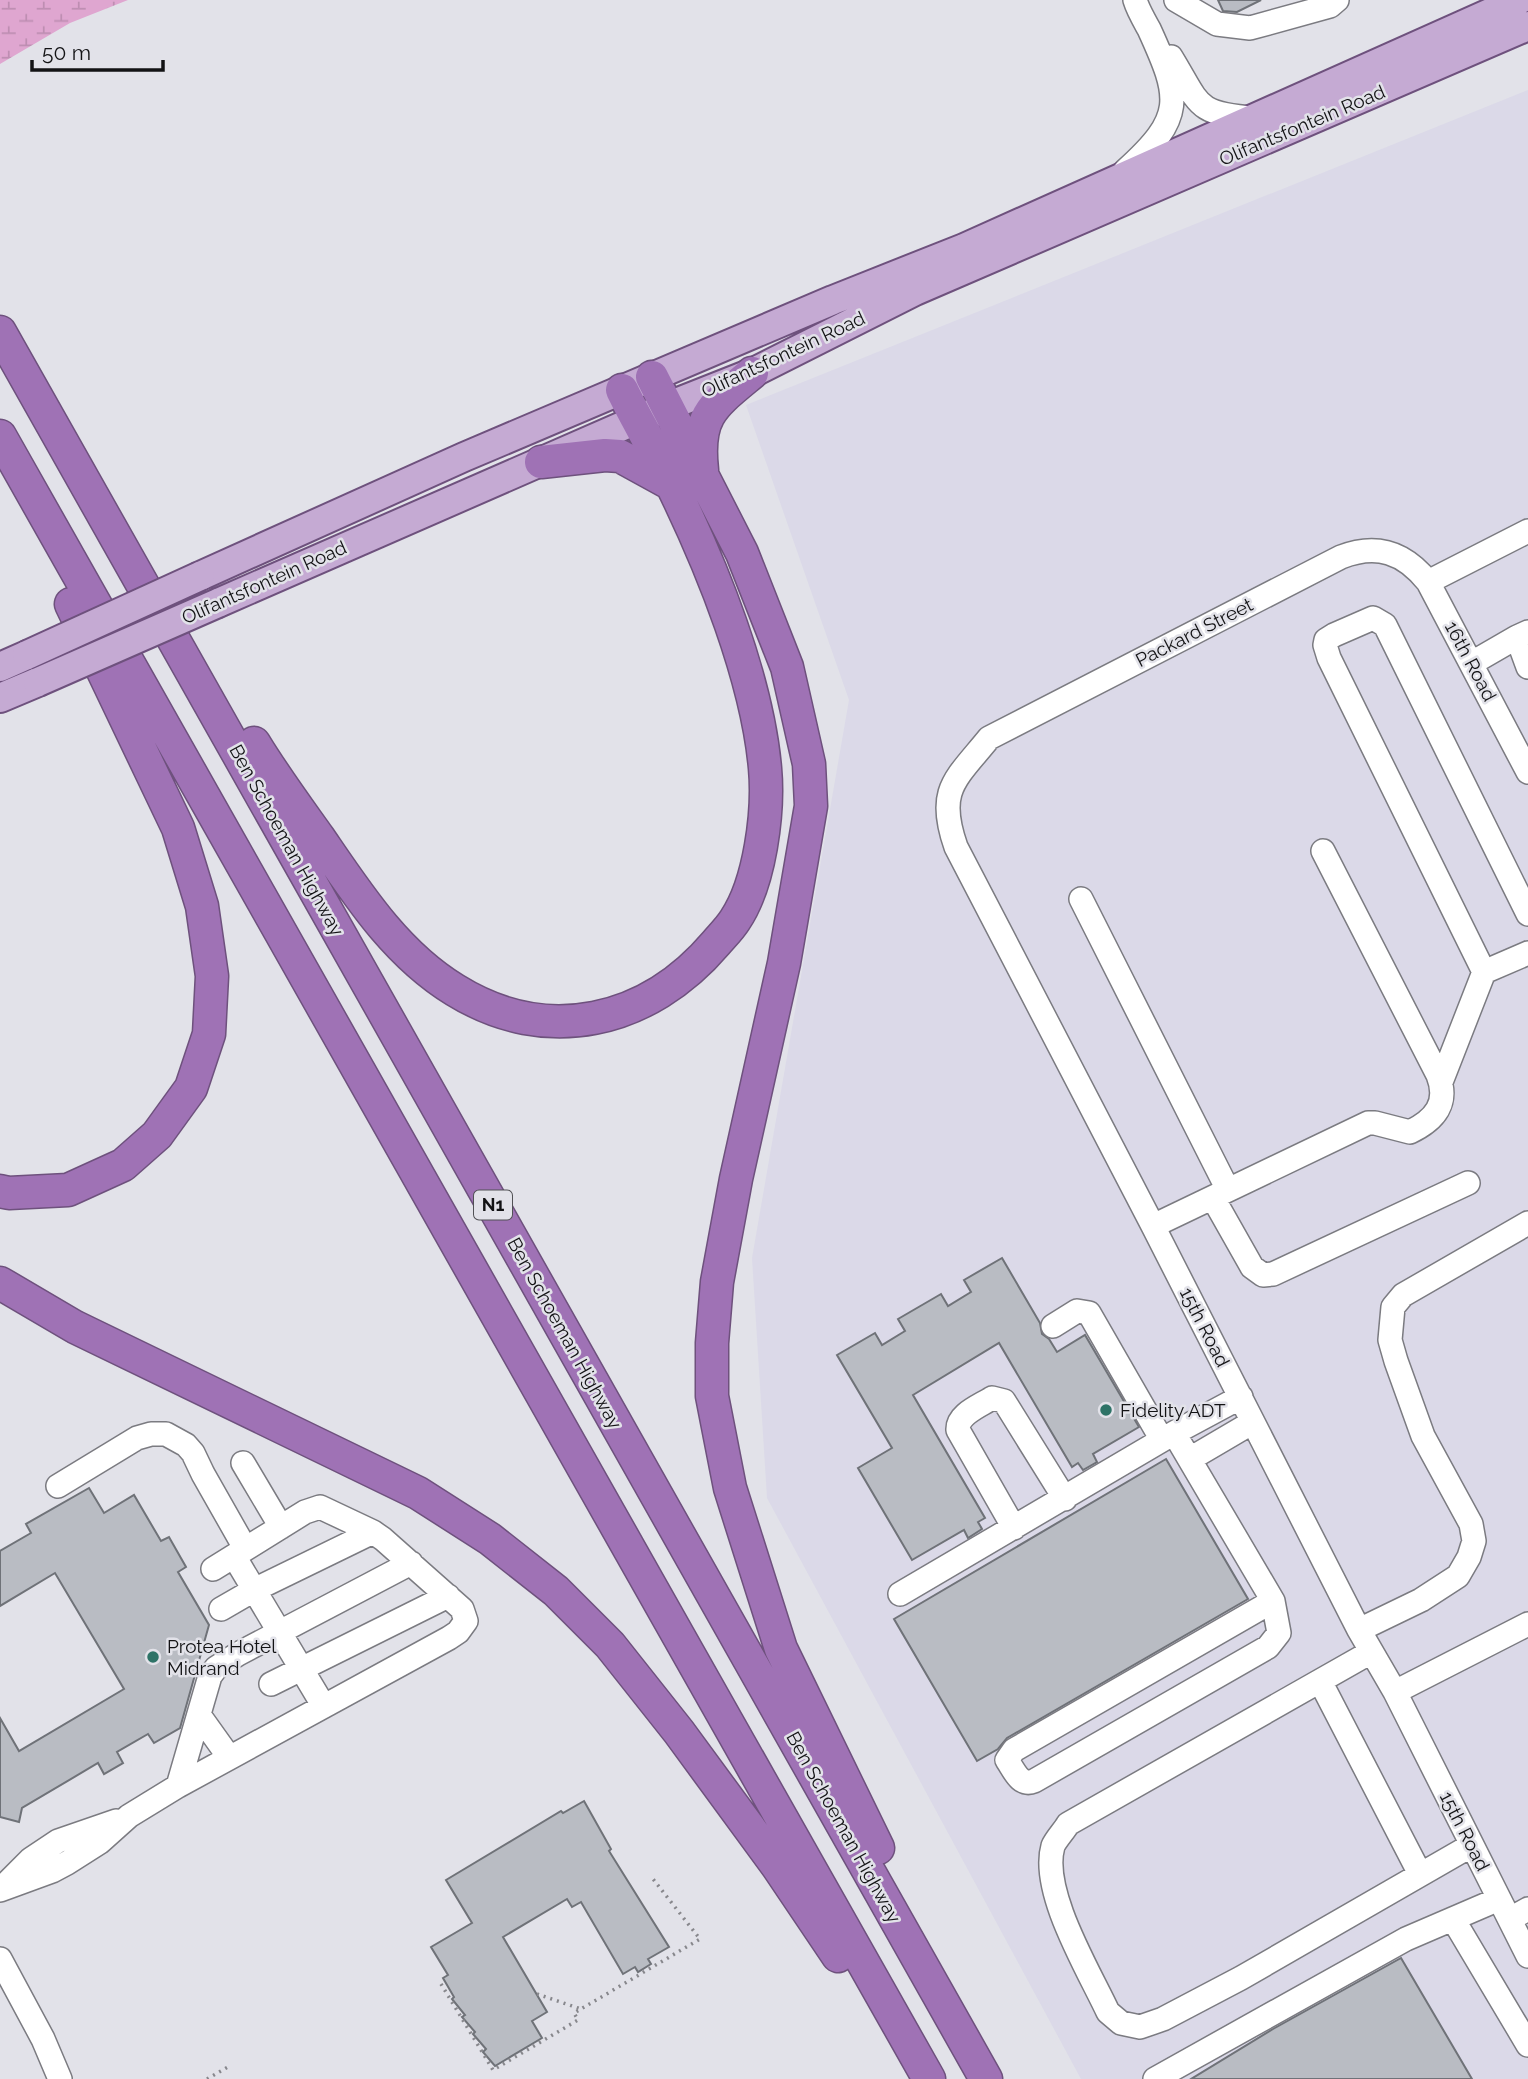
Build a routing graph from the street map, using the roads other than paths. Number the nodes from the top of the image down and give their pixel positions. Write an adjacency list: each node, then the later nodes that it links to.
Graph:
1 (1176, 0): 2 (street)
2 (1337, 0)
3 (1519, 0): 6 (main road, Olifantsfontein Road)
4 (1139, 9): 6 (street); 7 (street)
5 (1528, 26): 9 (main road, Olifantsfontein Road)
6 (1257, 118): 7 (main road, Olifantsfontein Road)
7 (1113, 182): 10 (main road, Olifantsfontein Road)
8 (0, 332): 18 (highway); 86 (highway, Ben Schoeman Highway / N1)
9 (752, 373): 12 (main road, Olifantsfontein Road); 17 (highway)
10 (653, 377): 11 (main road, Olifantsfontein Road); 12 (highway)
11 (622, 390): 13 (highway); 24 (main road, Olifantsfontein Road, bridge)
12 (666, 407): 13 (main road, Olifantsfontein Road); 17 (highway)
13 (636, 420): 16 (main road, Olifantsfontein Road); 18 (highway)
14 (0, 436): 85 (highway, N1)
15 (0, 453): 36 (highway)
16 (541, 462): 18 (highway); 26 (main road, Olifantsfontein Road, bridge)
17 (702, 473): 86 (highway)
18 (672, 485)
19 (1528, 531): 21 (street)
20 (1404, 558): 21 (street, 16th Road); 27 (street, Packard Street)
21 (1428, 582): 23 (street, 16th Road)
22 (1523, 634): 23 (street); 25 (street)
23 (1472, 663): 28 (street, 16th Road)
24 (0, 667)
25 (1528, 667)
26 (0, 698)
27 (989, 738): 39 (street, 15th Road)
28 (1528, 772)
29 (1323, 852): 34 (street)
30 (1082, 899): 37 (street)
31 (1528, 914): 33 (street)
32 (1528, 953): 33 (street)
33 (1483, 972): 34 (street)
34 (1441, 1082): 37 (street)
35 (1468, 1183): 37 (street)
36 (0, 1191)
37 (1220, 1194): 39 (street)
38 (1528, 1223): 61 (street)
39 (1153, 1226): 42 (street, 15th Road)
40 (0, 1283): 84 (highway)
41 (1053, 1326): 44 (street)
42 (1241, 1397): 43 (street, 15th Road); 44 (street)
43 (1253, 1422): 45 (street); 61 (street, 15th Road)
44 (1168, 1436): 45 (street); 48 (street)
45 (1190, 1459): 58 (street)
46 (243, 1463): 49 (street)
47 (58, 1486): 52 (street)
48 (1065, 1499): 50 (street); 50 (street)
49 (281, 1527): 51 (street); 52 (street)
50 (1014, 1528): 56 (street)
51 (373, 1532): 53 (street); 55 (street)
52 (239, 1552): 54 (street); 55 (street)
53 (411, 1563): 57 (street); 62 (street)
54 (213, 1569)
55 (254, 1590): 59 (street); 62 (street)
56 (901, 1594)
57 (448, 1596): 64 (street); 68 (street)
58 (1273, 1601): 58 (street)
59 (221, 1609)
60 (1528, 1623): 67 (street)
61 (1359, 1630): 63 (street, 15th Road)
62 (279, 1632): 64 (street); 69 (street)
63 (1371, 1652): 65 (street); 67 (street, 15th Road)
64 (302, 1667): 66 (street); 68 (street)
65 (1320, 1681): 73 (street); 73 (street)
66 (271, 1684)
67 (1395, 1692): 72 (street, 15th Road)
68 (323, 1705): 70 (street)
69 (199, 1715): 70 (street); 71 (street)
70 (229, 1757): 71 (street)
71 (178, 1786): 74 (street)
72 (1472, 1846): 73 (street); 75 (street, 15th Road)
73 (1420, 1874)
74 (0, 1890)
75 (1499, 1899): 76 (street, 15th Road); 77 (street)
76 (1519, 1914): 78 (street, 15th Road)
77 (1453, 1919): 81 (street); 87 (street)
78 (1528, 1956)
79 (0, 1959): 80 (street)
80 (43, 2039): 82 (street); 83 (street)
81 (1528, 2045)
82 (60, 2079)
83 (69, 2079)
84 (921, 2079)
85 (929, 2079)
86 (988, 2079)
87 (1155, 2079)

